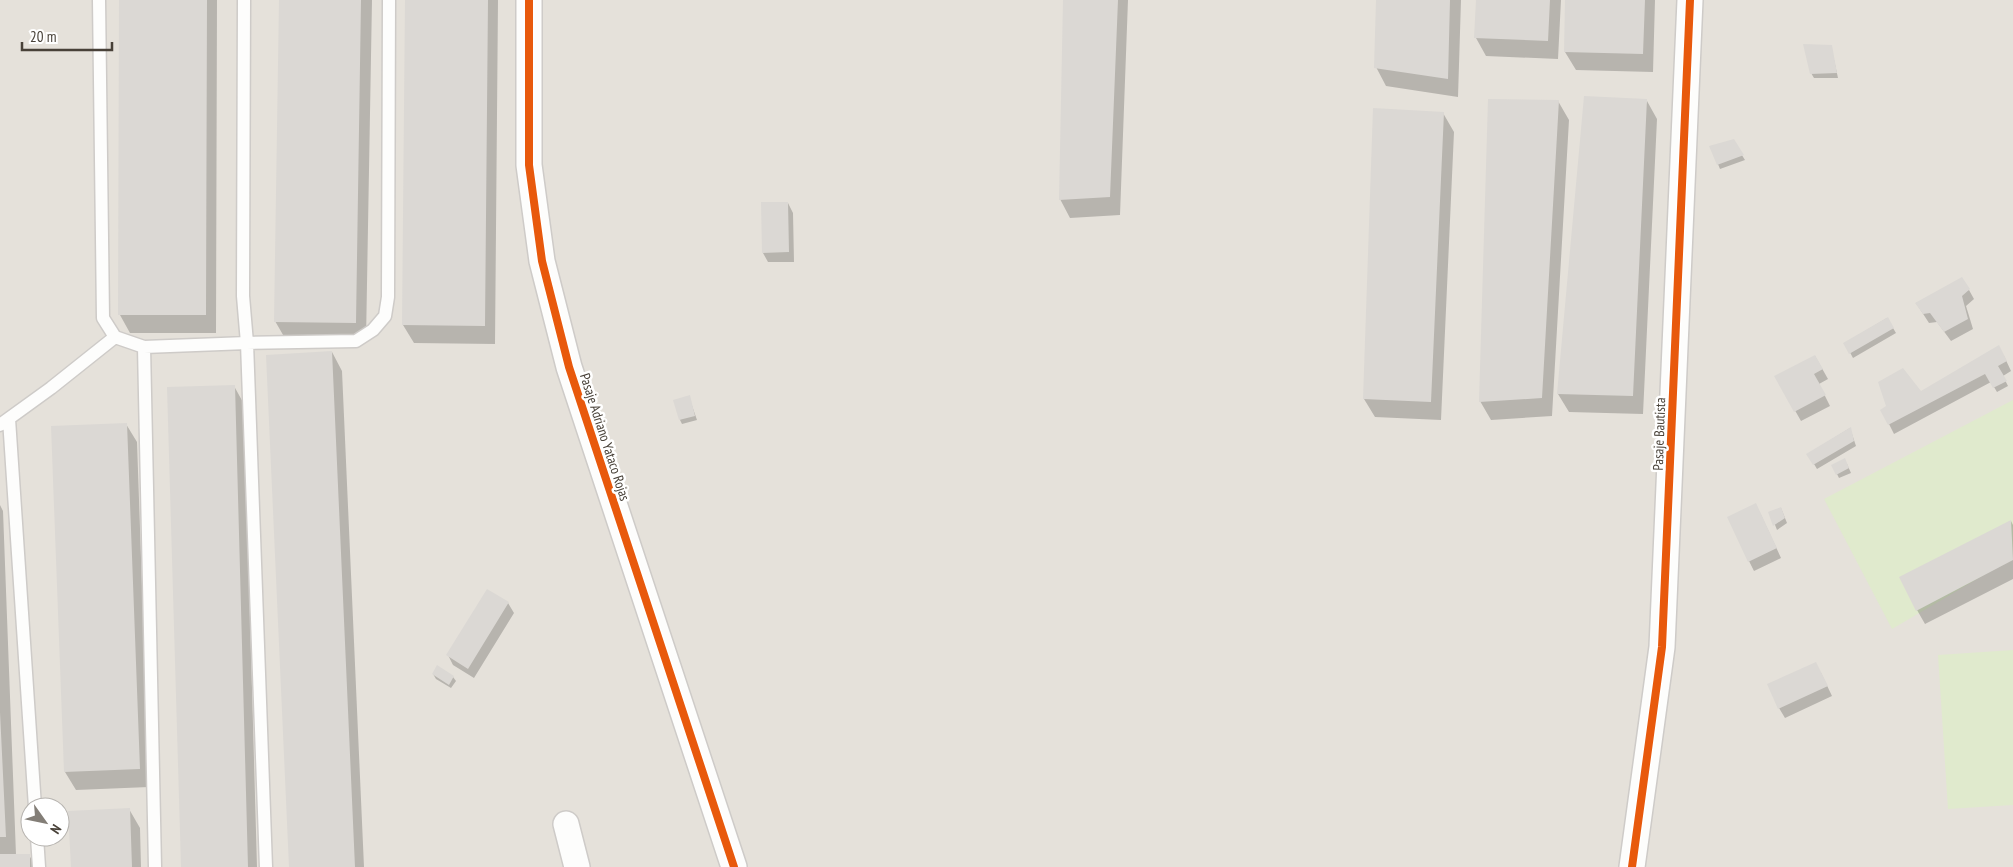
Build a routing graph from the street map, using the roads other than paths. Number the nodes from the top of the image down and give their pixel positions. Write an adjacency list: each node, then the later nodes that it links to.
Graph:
1 (99, 0): 6 (lane)
2 (244, 0): 7 (lane)
3 (389, 0): 7 (lane)
4 (529, 0): 17 (street, Pasaje Adriano Yataco Rojas)
5 (1690, 0): 18 (street, Pasaje Bautista)
6 (115, 337): 8 (lane); 9 (lane)
7 (247, 343): 8 (lane); 15 (lane)
8 (144, 347): 14 (lane)
9 (5, 422): 10 (lane)
10 (34, 797)
11 (566, 824): 16 (street)
12 (38, 847): 13 (lane)
13 (39, 867)
14 (155, 867)
15 (266, 867)
16 (577, 867)
17 (734, 867)
18 (1632, 867)

